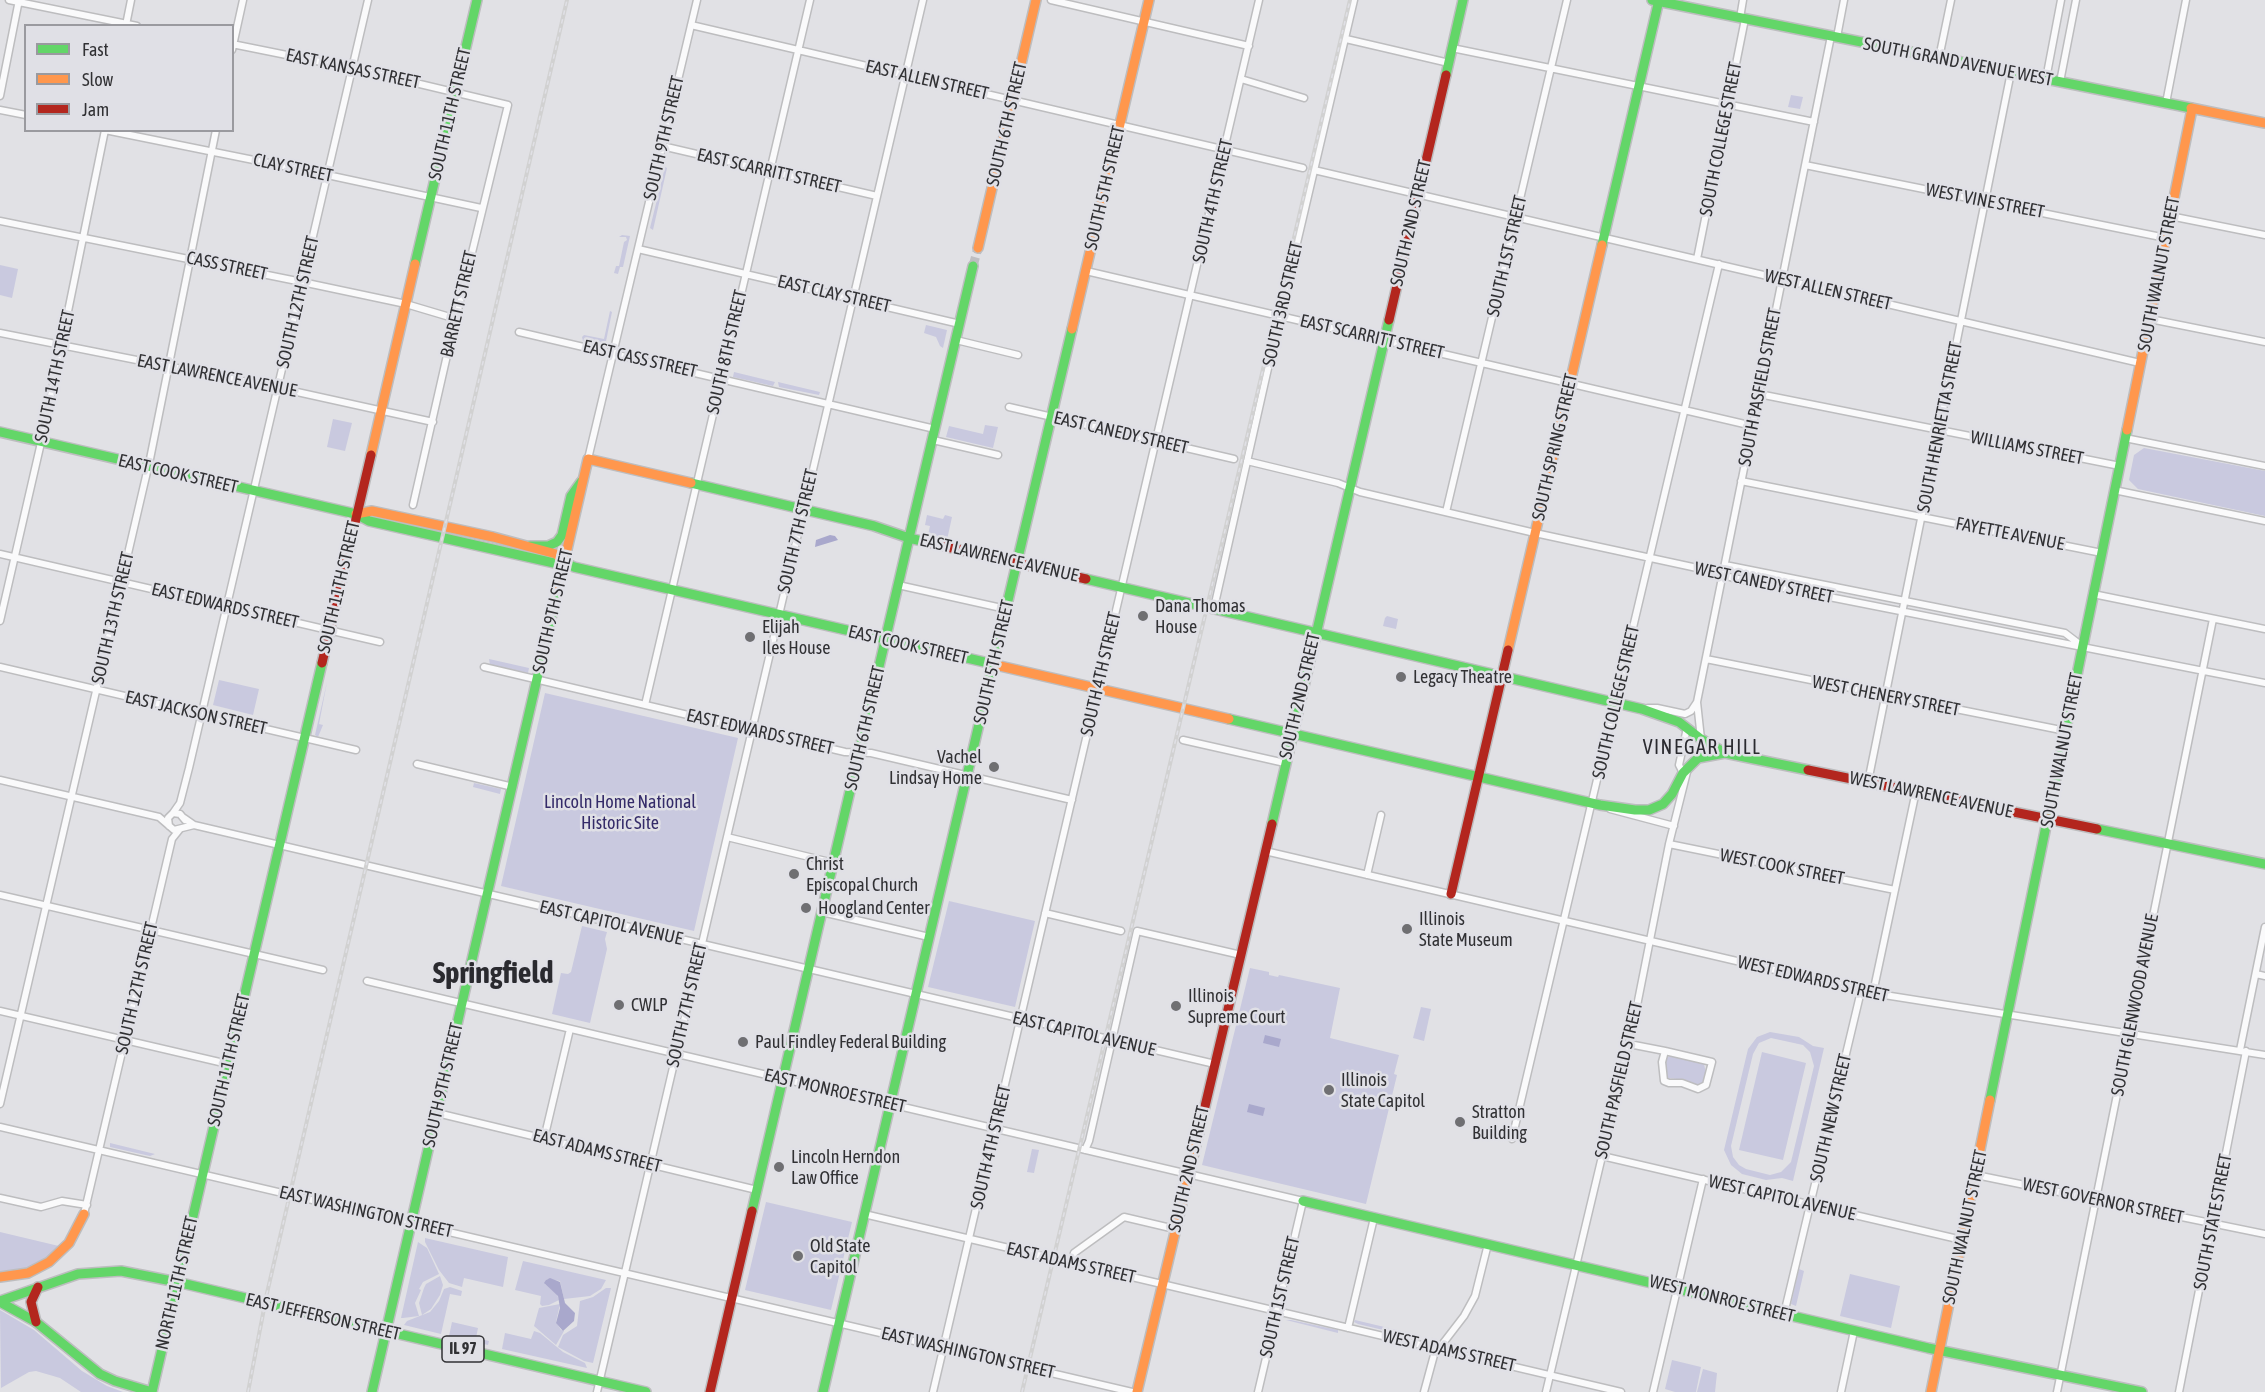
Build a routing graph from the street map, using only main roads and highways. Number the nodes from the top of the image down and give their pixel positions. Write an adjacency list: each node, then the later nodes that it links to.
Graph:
1 (477, 0): 13 (main road, SOUTH 11TH STREET)
2 (1036, 0): 8 (main road, SOUTH 6TH STREET)
3 (1149, 0): 17 (main road, SOUTH 5TH STREET)
4 (1463, 0): 18 (main road, SOUTH 2ND STREET)
5 (1657, 0): 6 (main road, SOUTH GRAND AVENUE WEST); 22 (main road, SOUTH SPRING STREET)
6 (2192, 109): 7 (main road, SOUTH GRAND AVENUE WEST); 26 (main road, SOUTH WALNUT STREET)
7 (2265, 123)
8 (978, 248)
9 (973, 266): 14 (main road, SOUTH 6TH STREET)
10 (0, 432): 13 (main road, EAST COOK STREET)
11 (588, 459): 12 (main road, SOUTH 9TH STREET); 14 (main road, EAST LAWRENCE AVENUE)
12 (583, 481): 15 (main road); 16 (main road, SOUTH 9TH STREET)
13 (356, 514): 15 (main road, EAST COOK STREET); 16 (main road, EAST COOK STREET); 29 (main road, SOUTH 11TH STREET)
14 (909, 538): 17 (main road, EAST LAWRENCE AVENUE); 19 (main road, SOUTH 6TH STREET)
15 (530, 546): 16 (main road, EAST COOK STREET)
16 (564, 562): 19 (main road, EAST COOK STREET); 37 (main road, SOUTH 9TH STREET)
17 (1017, 562): 18 (main road, EAST LAWRENCE AVENUE); 21 (main road, SOUTH 5TH STREET)
18 (1315, 632): 20 (main road, EAST LAWRENCE AVENUE); 23 (main road, SOUTH 2ND STREET)
19 (885, 640): 21 (main road, EAST COOK STREET); 42 (main road, SOUTH 6TH STREET)
20 (1412, 654): 22 (main road, WEST LAWRENCE AVENUE)
21 (993, 664): 23 (main road, EAST COOK STREET); 43 (main road, SOUTH 5TH STREET)
22 (1501, 676): 24 (main road, WEST LAWRENCE AVENUE); 25 (main road, SOUTH SPRING STREET)
23 (1292, 733): 25 (main road, EAST COOK STREET); 44 (main road, SOUTH 2ND STREET)
24 (1725, 753): 25 (main road); 26 (main road, WEST LAWRENCE AVENUE)
25 (1478, 776): 28 (main road, SOUTH SPRING STREET)
26 (2048, 819): 27 (main road, WEST LAWRENCE AVENUE); 38 (main road, SOUTH WALNUT STREET)
27 (2265, 864)
28 (1451, 894)
29 (203, 1174): 33 (main road, NORTH 11TH STREET)
30 (1303, 1201): 38 (main road, WEST MONROE STREET)
31 (86, 1210): 32 (main road)
32 (0, 1277)
33 (177, 1282): 34 (main road, EAST JEFFERSON STREET); 37 (main road, EAST JEFFERSON STREET); 39 (main road, NORTH 11TH STREET)
34 (38, 1287): 35 (main road, EAST JEFFERSON STREET); 36 (main road)
35 (0, 1301): 36 (main road)
36 (36, 1322): 39 (main road)
37 (386, 1332): 40 (main road, SOUTH 9TH STREET); 41 (main road, EAST JEFFERSON STREET / IL 97)
38 (1939, 1350): 45 (main road, SOUTH WALNUT STREET); 46 (main road, WEST MONROE STREET)
39 (152, 1392)
40 (372, 1392)
41 (646, 1392)
42 (710, 1392)
43 (823, 1392)
44 (1137, 1392)
45 (1931, 1392)
46 (2142, 1392)

